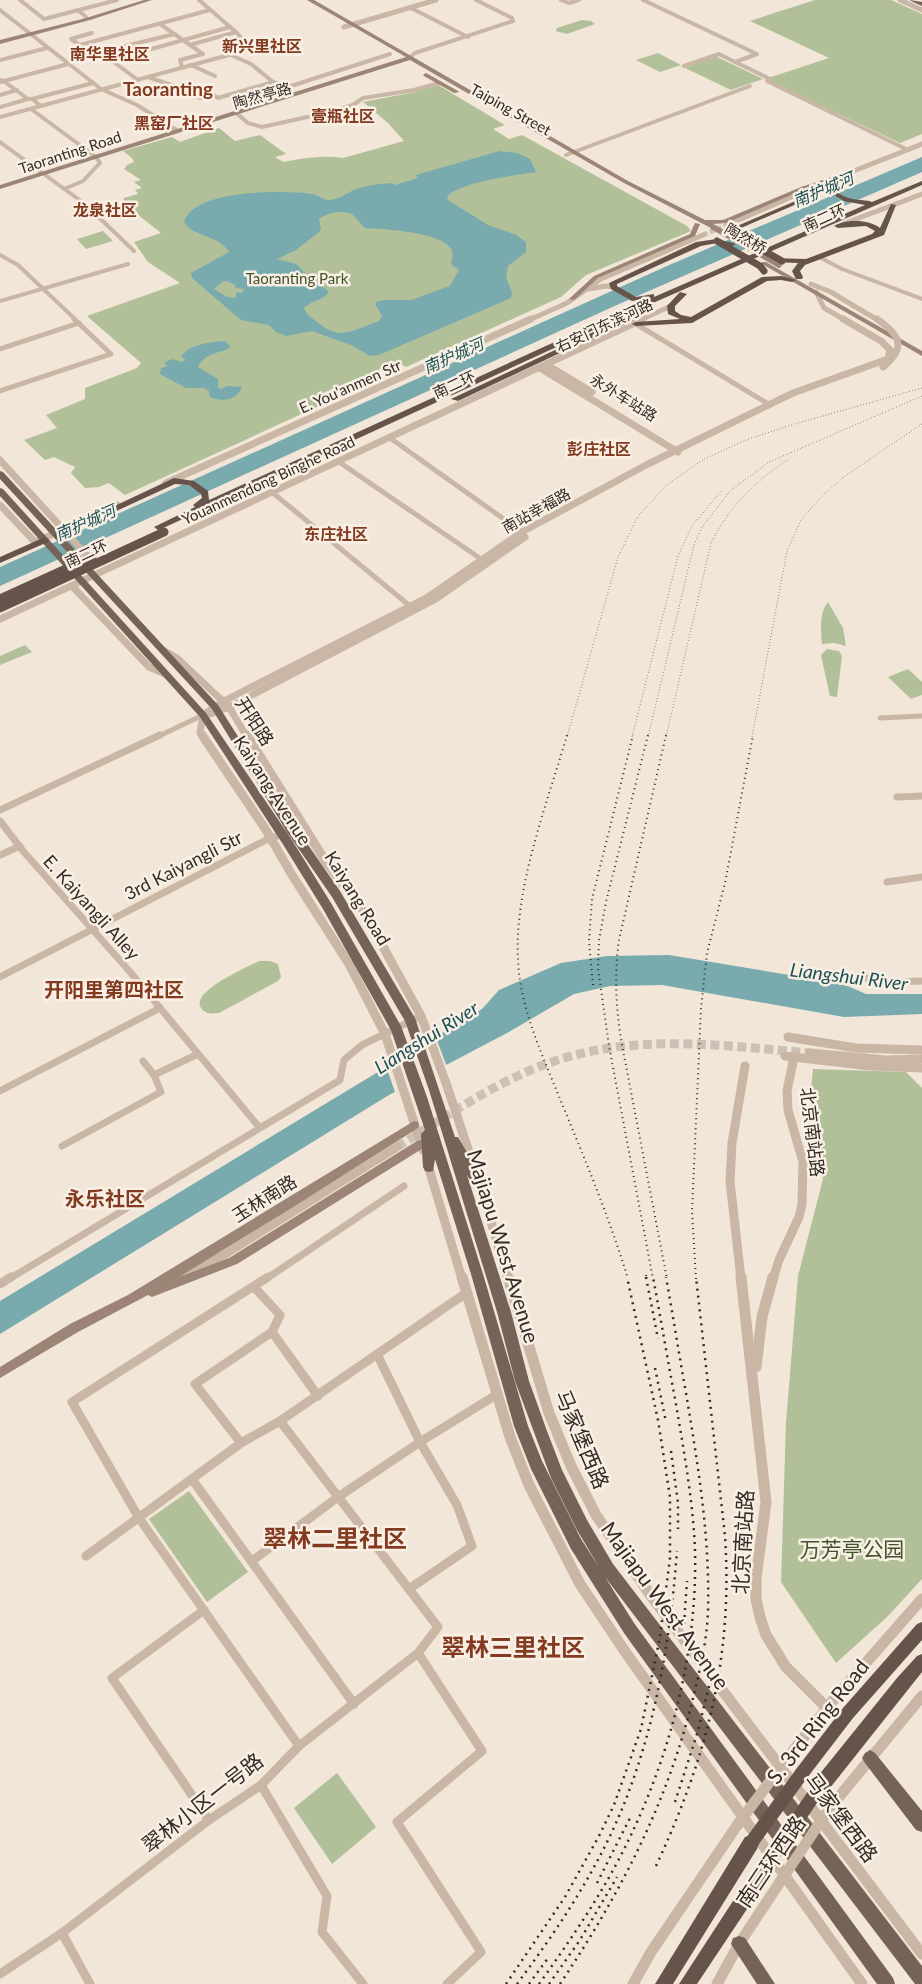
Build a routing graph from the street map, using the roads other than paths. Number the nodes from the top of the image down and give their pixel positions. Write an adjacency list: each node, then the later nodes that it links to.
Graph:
1 (20, 0): 16 (street)
2 (117, 0): 16 (street)
3 (148, 0): 19 (main road); 25 (main road)
4 (199, 0): 17 (street)
5 (310, 0): 21 (main road); 23 (main road, Taiping Street)
6 (436, 0): 14 (street)
7 (476, 0): 28 (street)
8 (561, 0): 9 (street)
9 (579, 0)
10 (642, 0): 40 (street)
11 (900, 0): 18 (street)
12 (912, 0): 13 (main road)
13 (922, 4)
14 (411, 8): 21 (street); 28 (street)
15 (0, 10): 25 (street)
16 (78, 10): 19 (street)
17 (210, 10): 20 (street); 22 (street)
18 (922, 10)
19 (86, 17): 25 (main road)
20 (160, 24): 27 (street); 31 (street)
21 (352, 25): 23 (street); 39 (main road)
22 (230, 27): 24 (street); 30 (street)
23 (344, 27): 35 (main road, Taiping Street)
24 (236, 32): 32 (street); 36 (street)
25 (29, 33): 29 (main road); 33 (street)
26 (92, 33): 31 (street)
27 (175, 34): 30 (street); 34 (street)
28 (468, 37): 39 (street)
29 (0, 40)
30 (183, 40): 32 (street); 38 (street)
31 (88, 43): 34 (street)
32 (190, 45): 44 (street)
33 (47, 48): 37 (street); 41 (street)
34 (100, 52): 38 (street)
35 (390, 54): 39 (main road, Taiping Street); 47 (street)
36 (231, 55): 42 (street); 50 (street)
37 (0, 60)
38 (112, 60): 48 (street)
39 (407, 60): 52 (main road, 陶然亭路); 53 (main road, Taiping Street); 62 (main road, 陶然亭路); 69 (main road, Taiping Street)
40 (735, 62): 43 (street); 68 (street)
41 (68, 64): 49 (street); 51 (street)
42 (190, 65): 44 (street); 45 (street)
43 (684, 66)
44 (182, 67): 46 (street)
45 (215, 76)
46 (148, 77): 48 (street); 50 (street)
47 (320, 78): 50 (street); 52 (street)
48 (138, 80): 55 (street)
49 (1, 81): 56 (street)
50 (272, 82)
51 (93, 83): 55 (street); 58 (street)
52 (329, 83): 62 (main road, 陶然亭路)
53 (439, 83): 62 (street); 70 (main road, Taiping Street)
54 (750, 86): 69 (street)
55 (101, 89): 59 (street); 65 (street)
56 (17, 90): 57 (street); 58 (street)
57 (0, 95)
58 (30, 99): 59 (street); 60 (street)
59 (41, 106): 61 (street)
60 (0, 107)
61 (30, 108): 63 (street); 71 (street)
62 (237, 114): 64 (main road, 陶然亭路)
63 (0, 117)
64 (206, 122): 65 (main road, Taoranting Road)
65 (178, 130): 71 (main road, Taoranting Road)
66 (0, 142): 72 (street)
67 (922, 144): 68 (street)
68 (908, 150): 73 (street)
69 (574, 152): 70 (street); 85 (main road, Taiping Street)
70 (566, 154): 85 (main road, Taiping Street)
71 (96, 156): 72 (main road, Taoranting Road); 76 (street)
72 (41, 174): 75 (main road, Taoranting Road); 76 (street)
73 (838, 178): 77 (highway); 85 (main road)
74 (922, 183): 80 (highway, 南二环)
75 (0, 187)
76 (64, 189): 92 (street)
77 (828, 189): 79 (highway); 82 (highway)
78 (922, 189): 87 (highway, 南二环)
79 (814, 191): 86 (street); 90 (highway)
80 (897, 193): 82 (highway); 84 (highway, 南二环)
81 (922, 194): 83 (street)
82 (852, 203): 84 (highway)
83 (893, 205): 87 (street); 89 (highway)
84 (829, 222): 105 (highway, 南二环)
85 (700, 223): 88 (main road, Taiping Street); 108 (main road)
86 (727, 225)
87 (838, 226): 89 (highway); 107 (highway, 南二环)
88 (708, 231): 90 (main road, 陶然桥); 99 (street, E. You'anmen Str)
89 (874, 236): 94 (highway)
90 (733, 239): 91 (highway, bridge); 97 (main road, 陶然桥); 98 (highway, bridge)
91 (717, 241): 97 (highway, bridge); 102 (highway)
92 (134, 250)
93 (0, 256): 103 (street)
94 (819, 256): 95 (highway); 110 (street)
95 (805, 261): 98 (highway); 100 (highway)
96 (128, 264): 103 (street)
97 (766, 265): 98 (highway, bridge); 98 (main road, 陶然桥); 112 (highway)
98 (778, 265): 100 (main road, 陶然桥)
99 (623, 269): 102 (highway); 104 (street, E. You'anmen Str)
100 (796, 279): 101 (main road); 106 (main road); 115 (highway)
101 (811, 284): 117 (main road); 120 (street, bridge)
102 (611, 286): 104 (street); 109 (highway)
103 (42, 288): 111 (street); 114 (street)
104 (584, 290): 108 (street, E. You'anmen Str)
105 (674, 290): 109 (highway); 113 (highway, 南二环)
106 (816, 292): 118 (main road); 120 (street)
107 (683, 294): 112 (highway); 123 (highway, 南二环)
108 (572, 299): 132 (street, E. You'anmen Str)
109 (633, 300): 113 (highway)
110 (922, 300)
111 (0, 301)
112 (671, 306): 115 (street, 右安门东滨河路)
113 (603, 322): 131 (highway, 南二环)
114 (78, 323): 116 (street); 124 (street)
115 (636, 324): 119 (street, 右安门东滨河路); 125 (street)
116 (0, 349)
117 (922, 349)
118 (922, 354)
119 (547, 365): 121 (street, Youanmendong Binghe Road); 127 (street, 永外车站路)
120 (883, 365): 125 (street, 南站幸福路); 127 (street)
121 (540, 368): 122 (street, Youanmendong Binghe Road); 127 (street, 永外车站路)
122 (521, 377): 123 (highway); 126 (street, Youanmendong Binghe Road)
123 (477, 389): 140 (highway, 南二环)
124 (0, 391)
125 (770, 404): 127 (street, 南站幸福路)
126 (390, 438): 129 (street, Youanmendong Binghe Road); 141 (street)
127 (681, 451): 141 (street, 南站幸福路); 146 (street, 南站幸福路)
128 (0, 460): 136 (street)
129 (339, 462): 134 (street, Youanmendong Binghe Road); 145 (street)
130 (0, 474): 138 (main road, Kaiyang Road)
131 (273, 474): 135 (highway); 139 (highway, 南二环)
132 (184, 479): 135 (highway); 142 (highway)
133 (0, 491): 143 (main road, Kaiyang Avenue)
134 (273, 493): 147 (street, Youanmendong Binghe Road); 150 (street)
135 (210, 494): 139 (highway)
136 (35, 497): 138 (main road); 142 (street)
137 (0, 505): 143 (street)
138 (31, 508): 142 (main road, Kaiyang Road)
139 (172, 520): 140 (highway, 南二环)
140 (161, 529): 149 (highway, 南二环, bridge); 151 (highway, 南二环, bridge)
141 (522, 532): 145 (street, 南站幸福路)
142 (62, 534): 143 (street); 147 (main road, Kaiyang Road)
143 (43, 541): 144 (highway); 148 (main road, Kaiyang Avenue)
144 (0, 559)
145 (481, 559): 146 (street); 150 (street, 南站幸福路)
146 (492, 561): 154 (street, 南站幸福路)
147 (98, 574): 148 (street, Youanmendong Binghe Road); 153 (main road, Kaiyang Road)
148 (77, 584): 152 (street, Youanmendong Binghe Road); 156 (main road, Kaiyang Avenue)
149 (0, 599)
150 (410, 606): 154 (street, 南站幸福路)
151 (0, 608)
152 (0, 619)
153 (163, 650): 154 (street, 开阳路); 155 (main road, Kaiyang Road)
154 (226, 704): 155 (street, 南站幸福路); 163 (street, 开阳路)
155 (217, 710): 156 (street); 164 (main road, Kaiyang Road)
156 (203, 715): 161 (street); 164 (main road, Kaiyang Avenue)
157 (922, 716): 158 (street)
158 (880, 718)
159 (922, 796): 160 (street)
160 (897, 797)
161 (0, 810)
162 (0, 821): 165 (street, E. Kaiyangli Alley)
163 (303, 826): 164 (street, 3rd Kaiyangli Str); 174 (street, 开阳路)
164 (281, 833): 169 (street, 3rd Kaiyangli Str); 175 (main road, Kaiyang Road); 176 (main road, Kaiyang Avenue); 177 (street)
165 (20, 846): 166 (street); 169 (street, E. Kaiyangli Alley)
166 (0, 855)
167 (922, 877): 168 (street)
168 (887, 882)
169 (91, 929): 171 (street, 3rd Kaiyangli Str); 173 (street, E. Kaiyangli Alley)
170 (833, 974): 172 (street)
171 (0, 977)
172 (922, 980)
173 (160, 1008): 181 (street, E. Kaiyangli Alley); 188 (street)
174 (421, 1016): 175 (street); 187 (street, 开阳路)
175 (411, 1021): 176 (street); 187 (main road, Kaiyang Road)
176 (397, 1029): 177 (street); 189 (main road, Kaiyang Avenue)
177 (385, 1034): 190 (street); 192 (street)
178 (788, 1037): 179 (street)
179 (922, 1050)
180 (810, 1053): 182 (street)
181 (198, 1054): 186 (street); 192 (street, E. Kaiyangli Alley)
182 (922, 1060)
183 (143, 1061): 186 (street)
184 (745, 1066): 206 (street, 北京南站路)
185 (922, 1068): 206 (street, 北京南站路)
186 (154, 1076): 194 (street)
187 (441, 1086): 191 (main road, Majiapu West Avenue); 197 (street, 马家堡西路)
188 (0, 1091)
189 (421, 1097): 190 (main road, Majiapu West Avenue)
190 (420, 1121): 193 (street); 196 (main road); 202 (main road, 玉林南路); 245 (main road, Majiapu West Avenue)
191 (444, 1122): 197 (main road); 235 (main road, Majiapu West Avenue)
192 (259, 1127): 199 (street)
193 (421, 1144): 196 (street); 202 (main road, 玉林南路)
194 (62, 1146)
195 (397, 1147): 202 (street, 玉林南路)
196 (429, 1167): 201 (street)
197 (480, 1185): 233 (street, 马家堡西路)
198 (404, 1186): 200 (street)
199 (0, 1284)
200 (254, 1286): 203 (street); 214 (street)
201 (466, 1293): 204 (street); 207 (street)
202 (132, 1299): 205 (main road, 玉林南路)
203 (272, 1332): 208 (street); 211 (street)
204 (378, 1356): 208 (street); 210 (street)
205 (0, 1373)
206 (754, 1385): 225 (street, 北京南站路)
207 (496, 1395): 210 (street); 244 (street)
208 (318, 1396): 209 (street)
209 (280, 1421): 211 (street); 213 (street)
210 (420, 1442): 213 (street); 217 (street)
211 (241, 1443): 212 (street)
212 (192, 1479): 214 (street); 216 (street)
213 (338, 1496): 216 (street); 217 (street)
214 (138, 1518): 215 (street); 219 (street)
215 (86, 1556)
216 (252, 1561): 224 (street)
217 (410, 1588): 221 (street, 翠林小区一号路)
218 (922, 1599): 225 (street)
219 (204, 1610): 226 (street); 229 (street)
220 (922, 1629): 240 (highway, S. 3rd Ring Road, bridge)
221 (418, 1653): 224 (street, 翠林小区一号路); 238 (street)
222 (922, 1661): 241 (highway, bridge)
223 (922, 1696): 227 (street, 南三环西路)
224 (354, 1704): 226 (street, 翠林小区一号路)
225 (827, 1708): 239 (street, bridge)
226 (298, 1746): 228 (street, 翠林小区一号路)
227 (870, 1758): 230 (main road); 232 (street, 南三环西路, bridge)
228 (261, 1785): 229 (street, 翠林小区一号路); 237 (street)
229 (209, 1820): 231 (street, 翠林小区一号路)
230 (922, 1824)
231 (62, 1934): 234 (street, 翠林小区一号路); 236 (street)
232 (740, 1944): 242 (street, 南三环西路); 243 (main road)
233 (922, 1954)
234 (0, 1974)
235 (922, 1980)
236 (90, 1984)
237 (363, 1984)
238 (447, 1984)
239 (633, 1984)
240 (663, 1984)
241 (687, 1984)
242 (717, 1984)
243 (766, 1984)
244 (862, 1984)
245 (887, 1984)

